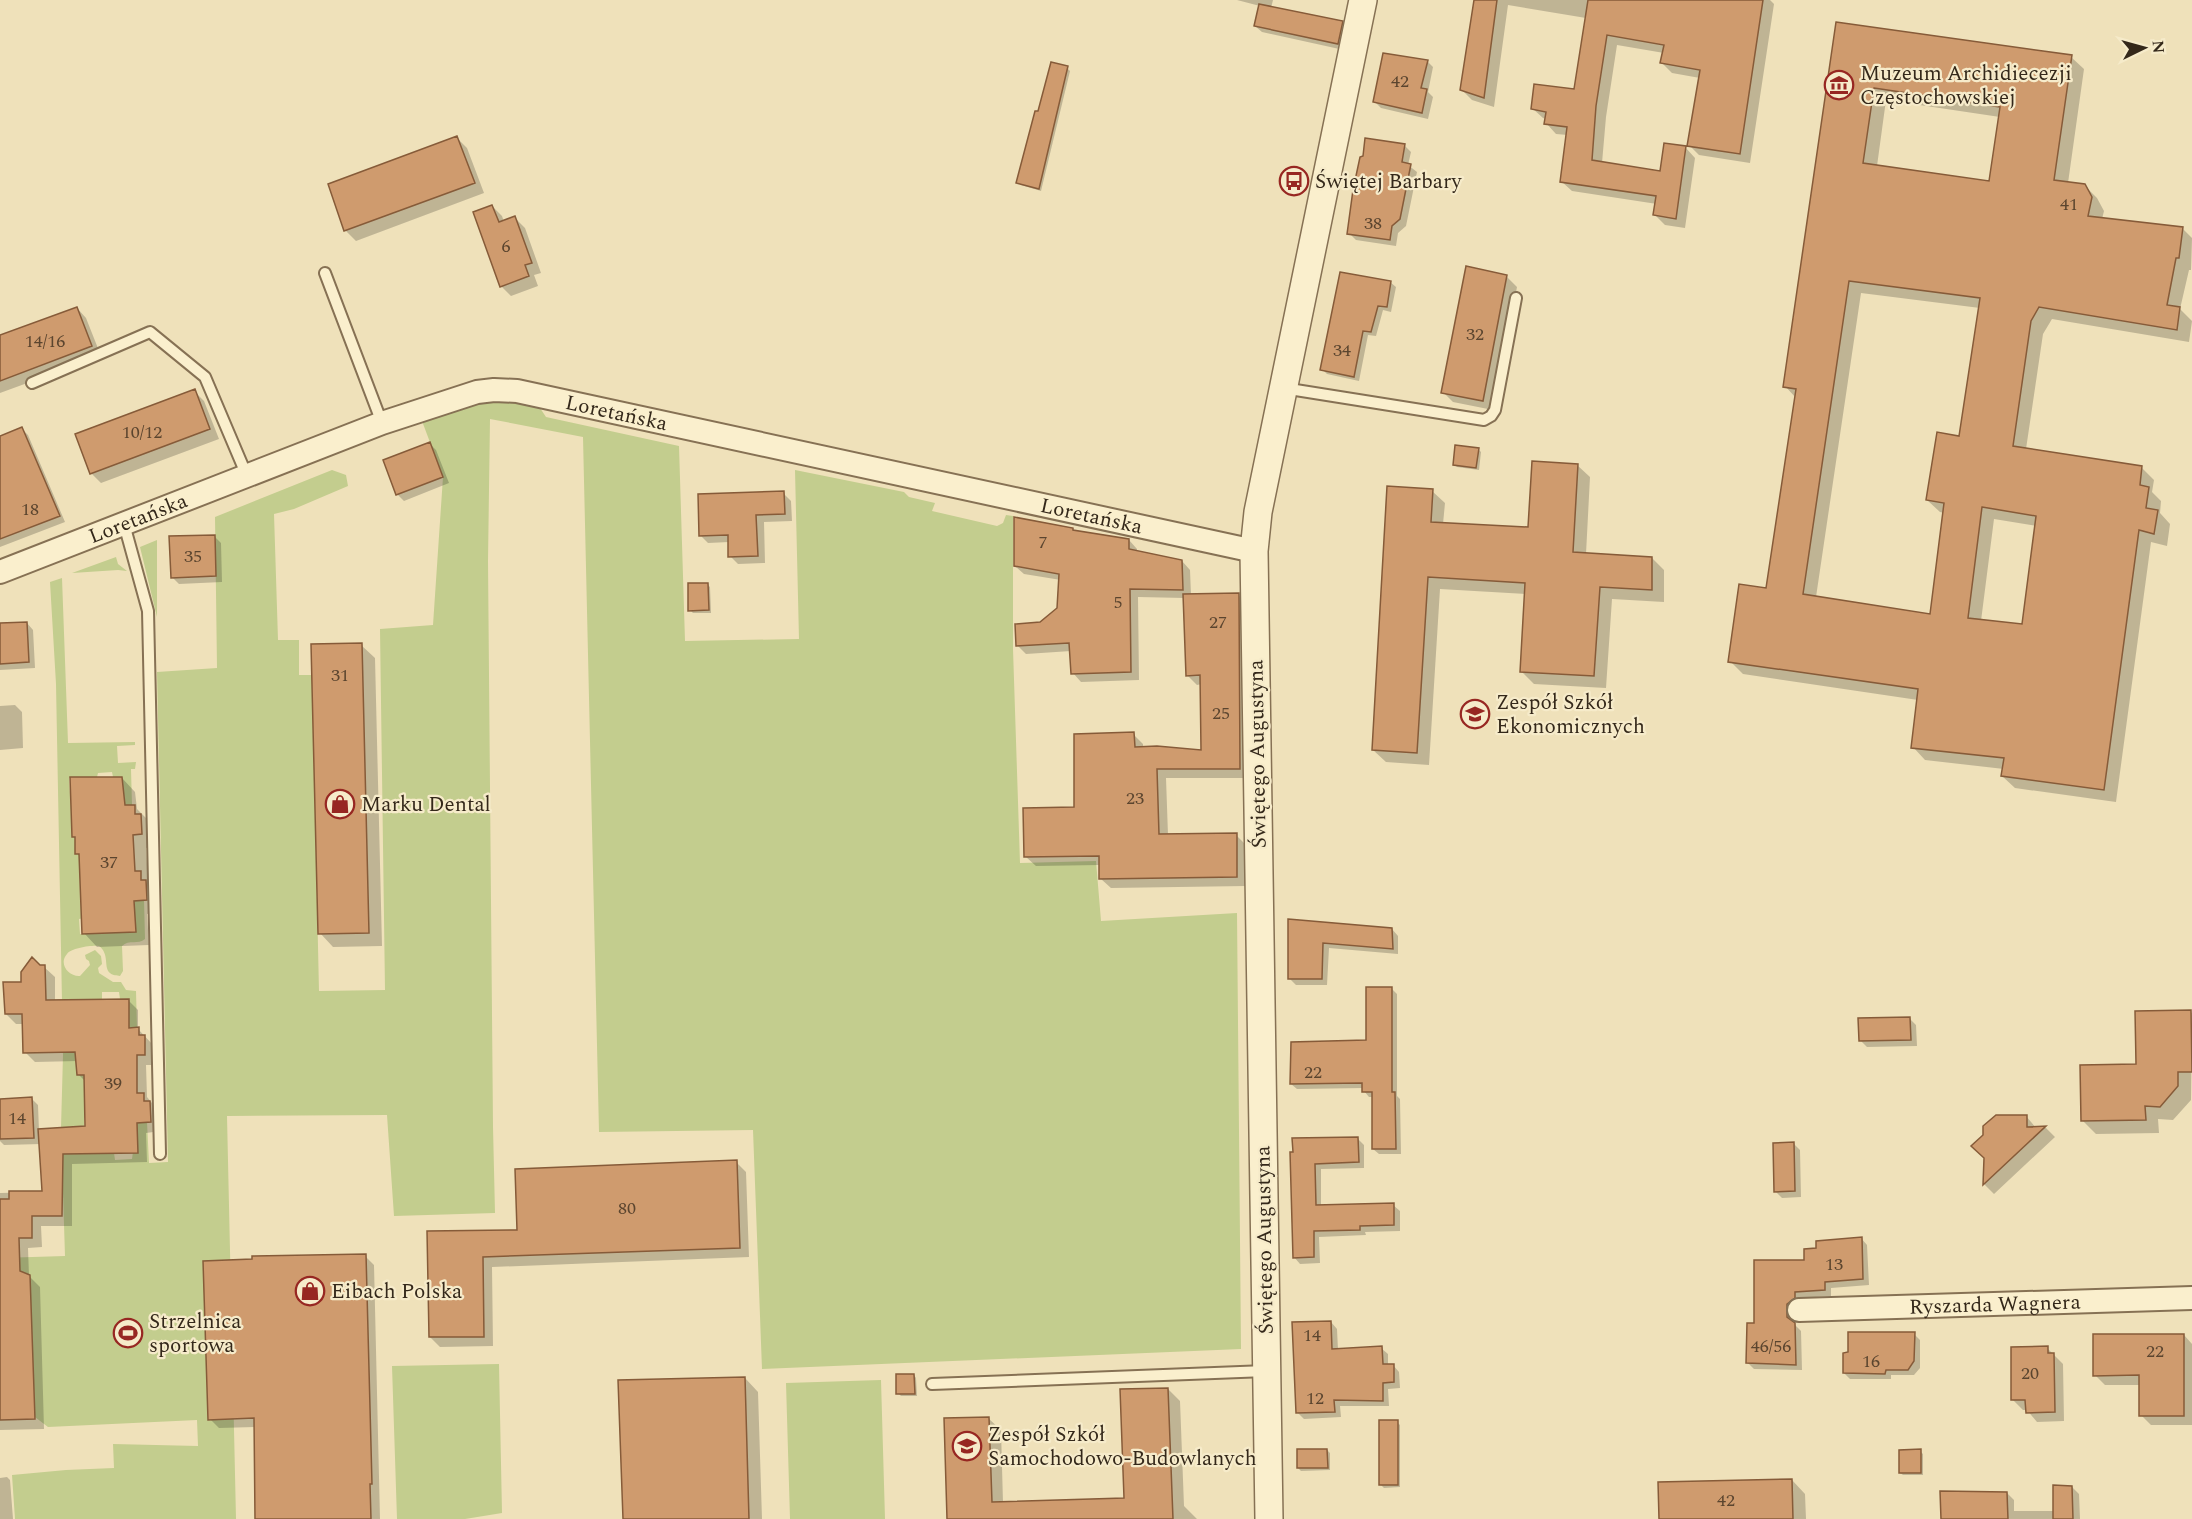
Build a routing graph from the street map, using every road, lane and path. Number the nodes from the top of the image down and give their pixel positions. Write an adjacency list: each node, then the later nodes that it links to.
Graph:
1 (1363, 0): 5 (street, Świętego Augustyna)
2 (325, 273): 6 (lane)
3 (1516, 298): 5 (lane)
4 (32, 383): 7 (lane)
5 (1283, 387): 9 (street, Świętego Augustyna)
6 (382, 423): 7 (street, Loretańska); 9 (street, Loretańska)
7 (247, 476): 8 (street, Loretańska)
8 (124, 524): 10 (street, Loretańska); 11 (lane)
9 (1254, 551): 14 (street, Świętego Augustyna)
10 (0, 572)
11 (160, 1154)
12 (2192, 1298): 13 (street, Ryszarda Wagnera)
13 (1799, 1310)
14 (1266, 1371): 15 (lane); 16 (street, Świętego Augustyna)
15 (932, 1384)
16 (1269, 1519)

